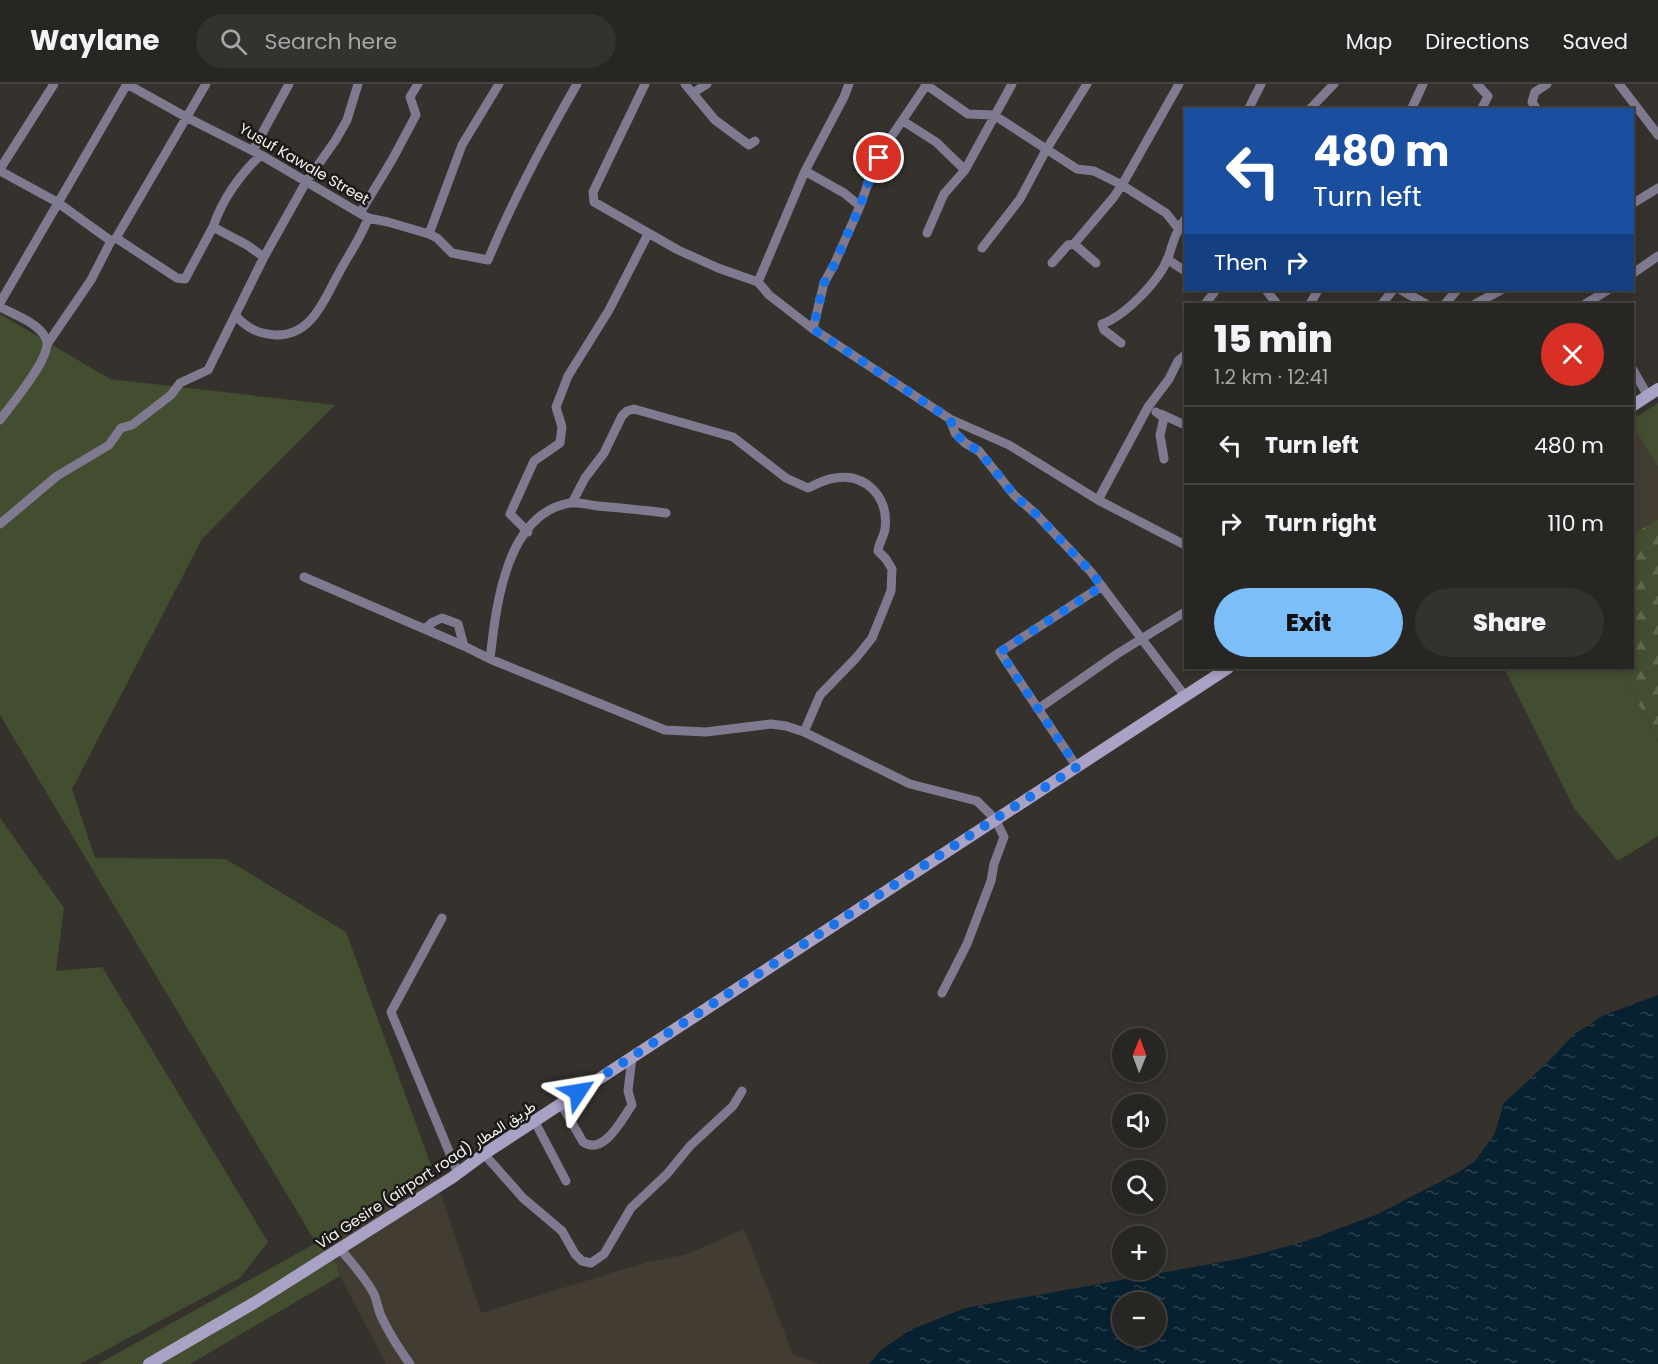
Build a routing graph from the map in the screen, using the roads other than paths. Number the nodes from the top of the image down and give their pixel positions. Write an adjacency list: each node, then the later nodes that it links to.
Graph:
1 (54, 84): 36 (street)
2 (127, 84): 30 (street, Yusuf Kawale Street); 42 (street)
3 (206, 84): 30 (street)
4 (289, 84): 35 (street)
5 (358, 84): 39 (street)
6 (418, 84): 45 (street)
7 (499, 84): 50 (street)
8 (577, 84): 50 (street, Yusuf Kawale Street)
9 (645, 84): 51 (street)
10 (685, 84): 23 (street)
11 (707, 84): 23 (street)
12 (849, 84): 38 (street)
13 (926, 84): 29 (street); 31 (street)
14 (1012, 84): 29 (street)
15 (1087, 84): 34 (street)
16 (1179, 84): 40 (street)
17 (1261, 84): 24 (street)
18 (1334, 84): 25 (street)
19 (1423, 84): 26 (street)
20 (1477, 84): 27 (street)
21 (1547, 84): 28 (street)
22 (1619, 84): 32 (street)
23 (693, 93): 33 (street)
24 (1249, 108)
25 (1311, 108)
26 (1412, 108)
27 (1482, 108)
28 (1536, 108)
29 (994, 115): 34 (street); 37 (street)
30 (186, 117): 35 (street, Yusuf Kawale Street); 52 (street)
31 (903, 121): 37 (street); 44 (street)
32 (1658, 135)
33 (755, 141)
34 (1046, 150): 40 (street); 54 (street)
35 (257, 153): 39 (street, Yusuf Kawale Street); 47 (street)
36 (0, 170): 42 (street)
37 (965, 170): 49 (street)
38 (805, 171): 44 (street); 62 (street)
39 (306, 182): 45 (street, Yusuf Kawale Street); 56 (street)
40 (1122, 185): 48 (street); 53 (street)
41 (1658, 188): 43 (street)
42 (57, 202): 52 (street); 70 (street)
43 (1634, 202)
44 (860, 206): 80 (street)
45 (364, 216): 50 (street, Yusuf Kawale Street); 79 (street)
46 (1184, 220): 48 (street)
47 (213, 227): 52 (street); 56 (street)
48 (1178, 228): 57 (street)
49 (927, 233)
50 (429, 234)
51 (648, 234): 62 (street); 96 (street)
52 (114, 239): 81 (street)
53 (1074, 244): 58 (street); 59 (street)
54 (982, 248)
55 (1658, 256): 61 (street)
56 (264, 257): 79 (street)
57 (1167, 259): 60 (street); 82 (street)
58 (1052, 263)
59 (1096, 263)
60 (1184, 270)
61 (1634, 273)
62 (758, 282): 80 (street)
63 (1215, 291): 71 (street)
64 (1267, 291): 72 (street)
65 (1392, 291): 73 (street)
66 (1403, 291): 74 (street)
67 (1456, 291): 75 (street)
68 (1499, 291): 76 (street)
69 (1607, 291): 77 (street)
70 (0, 303)
71 (1206, 303)
72 (1276, 303)
73 (1383, 303)
74 (1424, 303)
75 (1446, 303)
76 (1477, 303)
77 (1591, 303)
78 (0, 307): 81 (street)
79 (236, 316): 95 (street)
80 (813, 329): 88 (street)
81 (48, 343): 89 (street)
82 (1121, 343)
83 (1184, 356): 87 (street)
84 (1634, 370): 85 (street)
85 (1653, 393): 86 (main road)
86 (1634, 405)
87 (1152, 410): 90 (street); 91 (street); 92 (street)
88 (950, 419): 92 (street); 99 (street)
89 (0, 420)
90 (1184, 425)
91 (1164, 459)
92 (1098, 500): 97 (street)
93 (572, 503): 94 (street); 96 (street); 108 (street)
94 (666, 513)
95 (0, 524)
96 (528, 532): 104 (street)
97 (1184, 544)
98 (303, 577): 101 (street)
99 (1102, 586): 102 (street); 107 (street)
100 (1184, 613): 102 (street)
101 (425, 629): 103 (street); 103 (street)
102 (1142, 639): 106 (street); 107 (street)
103 (464, 646): 104 (street)
104 (490, 659): 108 (street)
105 (1226, 669): 106 (main road, Via Gesire (airport road) طريق المطار)
106 (1185, 696): 109 (main road, Via Gesire (airport road) طريق المطار)
107 (1038, 710): 109 (street)
108 (804, 732): 110 (street)
109 (1077, 767): 110 (main road, Via Gesire (airport road) طريق المطار)
110 (995, 819): 112 (street); 113 (main road, Via Gesire (airport road) طريق المطار)
111 (442, 918): 118 (street)
112 (942, 993)
113 (632, 1057): 115 (main road, Via Gesire (airport road) طريق المطار); 115 (street)
114 (741, 1091): 117 (street)
115 (561, 1104): 116 (main road, Via Gesire (airport road) طريق المطار)
116 (535, 1122): 117 (main road, Via Gesire (airport road) طريق المطار); 119 (street)
117 (484, 1154): 118 (main road, Via Gesire (airport road) طريق المطار)
118 (458, 1173): 120 (main road, Via Gesire (airport road) طريق المطار)
119 (566, 1181)
120 (340, 1249): 121 (main road, Via Gesire (airport road) طريق المطار); 122 (street)
121 (149, 1364)
122 (410, 1364)

